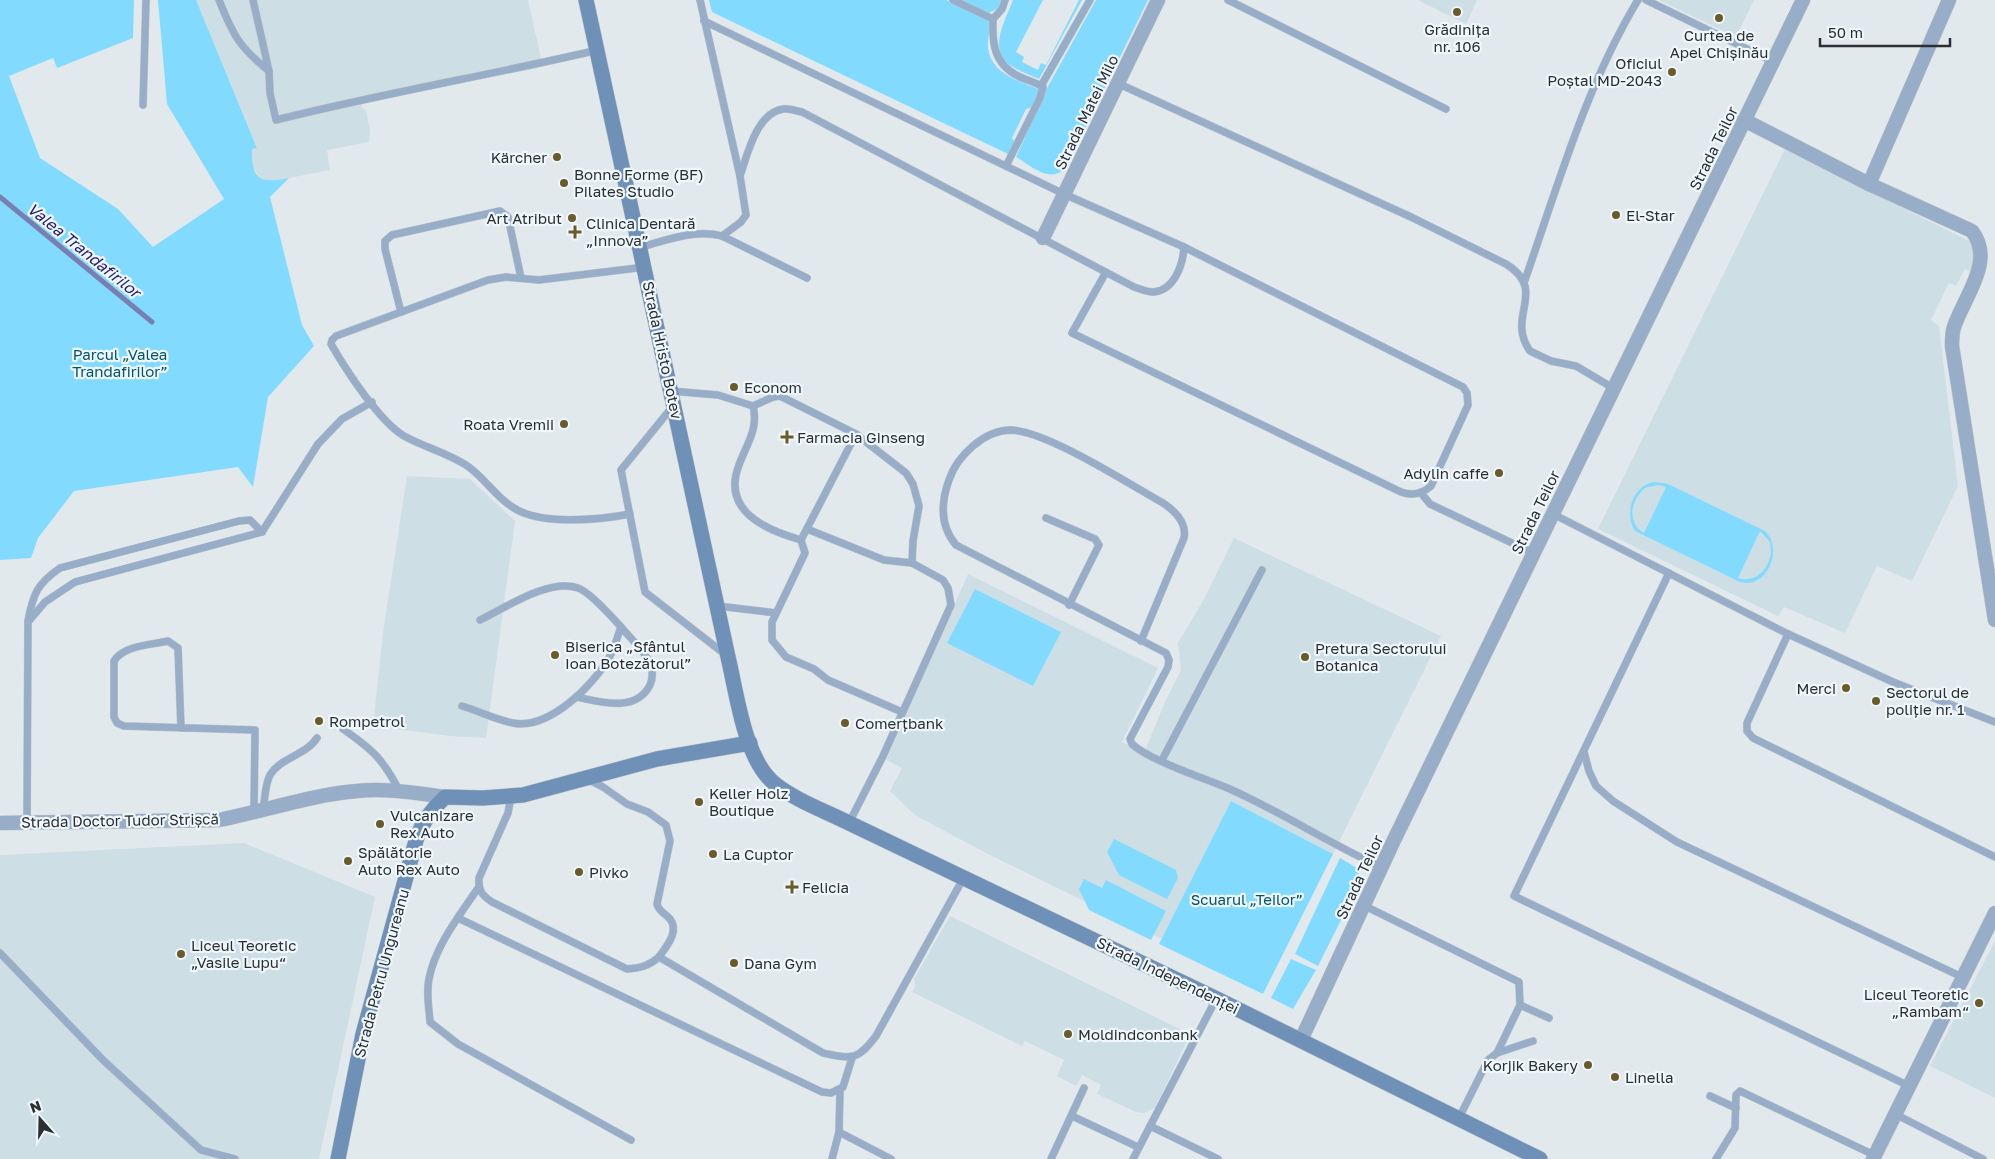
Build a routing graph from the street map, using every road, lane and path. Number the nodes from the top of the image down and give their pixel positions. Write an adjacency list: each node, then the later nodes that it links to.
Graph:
1 (146, 0): 22 (lane)
2 (218, 0): 19 (lane)
3 (253, 0): 19 (lane)
4 (586, 0): 17 (main road, Strada Hristo Botev)
5 (700, 0): 16 (lane)
6 (952, 0): 15 (lane)
7 (1006, 0): 15 (lane)
8 (1090, 0): 21 (lane)
9 (1158, 0): 20 (street, Strada Matei Milo)
10 (1228, 0): 23 (lane)
11 (1638, 0): 38 (lane)
12 (1646, 0): 18 (lane)
13 (1803, 0): 18 (street, Strada Teilor)
14 (1949, 0): 27 (street)
15 (993, 19): 21 (lane)
16 (704, 21): 25 (lane); 26 (lane)
17 (598, 50): 19 (lane); 31 (main road, Strada Hristo Botev)
18 (1772, 61): 24 (street, Strada Teilor)
19 (269, 71)
20 (1117, 84): 28 (street, Strada Matei Milo); 38 (lane)
21 (1041, 86): 25 (lane)
22 (143, 105)
23 (1446, 110)
24 (1744, 120): 27 (street); 40 (street, Strada Teilor)
25 (1006, 166): 28 (lane)
26 (740, 176): 29 (lane); 30 (lane)
27 (1869, 184): 33 (street)
28 (1064, 194): 30 (street, Strada Matei Milo); 32 (lane)
29 (722, 236): 31 (lane); 37 (lane)
30 (1043, 238): 35 (lane)
31 (641, 247): 34 (main road, Strada Hristo Botev)
32 (1184, 247): 35 (lane); 45 (lane)
33 (1991, 248): 60 (street)
34 (646, 267): 36 (lane); 41 (main road, Strada Hristo Botev)
35 (1106, 272): 45 (lane)
36 (521, 278): 39 (lane); 39 (lane)
37 (807, 278)
38 (1525, 280): 40 (lane)
39 (401, 312): 42 (lane)
40 (1613, 388): 47 (street, Strada Teilor)
41 (672, 398): 43 (lane); 46 (lane); 57 (main road, Strada Hristo Botev)
42 (372, 402): 46 (lane); 50 (lane)
43 (753, 406): 44 (lane); 51 (lane)
44 (856, 434): 49 (lane); 53 (lane)
45 (1421, 493): 52 (lane)
46 (630, 514): 65 (lane)
47 (1553, 514): 52 (street, Strada Teilor); 55 (lane)
48 (1046, 518): 56 (lane)
49 (807, 529): 51 (lane); 53 (lane)
50 (262, 532): 61 (lane); 61 (lane)
51 (801, 540): 58 (lane)
52 (1533, 553): 85 (street, Strada Teilor)
53 (912, 563): 68 (lane)
54 (1262, 570): 75 (lane)
55 (1669, 573): 63 (lane); 74 (lane)
56 (1069, 605): 64 (lane); 64 (lane)
57 (717, 606): 58 (lane); 65 (main road, Strada Hristo Botev)
58 (776, 613): 68 (lane)
59 (480, 620): 62 (lane)
60 (1995, 620)
61 (28, 622): 81 (lane)
62 (621, 627): 66 (lane); 66 (lane)
63 (1788, 634): 69 (lane); 84 (lane)
64 (1141, 641): 75 (lane)
65 (728, 657): 73 (main road, Strada Hristo Botev)
66 (577, 697): 67 (lane)
67 (462, 706)
68 (902, 712): 83 (lane)
69 (1995, 722)
70 (181, 728): 70 (lane); 80 (lane)
71 (343, 729): 77 (lane)
72 (317, 738): 80 (lane)
73 (750, 743): 76 (main road, Strada Doctor Tudor Strișcă); 83 (main road, Strada Independenței)
74 (1584, 752): 93 (lane); 101 (lane)
75 (1162, 760): 85 (lane)
76 (587, 780): 79 (main road, Strada Doctor Tudor Strișcă); 92 (lane)
77 (400, 792): 78 (street, Strada Doctor Tudor Strișcă); 80 (street, Strada Doctor Tudor Strișcă)
78 (445, 797): 79 (main road, Strada Doctor Tudor Strișcă); 116 (main road, Strada Petru Ungureanu)
79 (511, 798): 87 (lane)
80 (258, 812): 81 (street, Strada Doctor Tudor Strișcă)
81 (27, 822): 82 (street, Strada Doctor Tudor Strișcă)
82 (0, 823)
83 (849, 823): 86 (main road, Strada Independenței)
84 (1995, 857)
85 (1381, 867): 88 (street, Strada Teilor)
86 (964, 877): 94 (main road, Strada Independenței); 100 (lane)
87 (478, 888): 90 (lane); 92 (lane)
88 (1364, 905): 95 (lane); 97 (street, Strada Teilor)
89 (1995, 913): 93 (street)
90 (458, 918): 103 (lane); 111 (lane)
91 (0, 953): 114 (lane)
92 (659, 957): 100 (lane)
93 (1962, 977): 101 (street)
94 (1217, 998): 97 (main road, Strada Independenței); 109 (lane)
95 (1520, 1005): 96 (lane); 99 (lane)
96 (1549, 1018)
97 (1301, 1040): 108 (main road, Strada Independenței)
98 (1534, 1041): 99 (lane)
99 (1497, 1053): 108 (lane)
100 (852, 1058): 103 (lane)
101 (1909, 1086): 106 (street)
102 (1084, 1088): 107 (lane)
103 (840, 1090): 110 (lane)
104 (1710, 1096): 105 (lane)
105 (1736, 1108): 113 (lane); 123 (lane)
106 (1895, 1114): 113 (street); 124 (lane)
107 (1072, 1116): 112 (lane); 119 (lane)
108 (1459, 1118): 122 (main road, Strada Independenței)
109 (1150, 1126): 112 (lane); 121 (lane)
110 (839, 1132): 117 (lane); 118 (lane)
111 (632, 1140)
112 (1138, 1147): 120 (lane)
113 (1874, 1157)
114 (218, 1158): 115 (lane)
115 (235, 1159)
116 (338, 1159)
117 (832, 1159)
118 (891, 1159)
119 (1051, 1159)
120 (1132, 1159)
121 (1218, 1159)
122 (1540, 1159)
123 (1716, 1159)
124 (1983, 1159)

